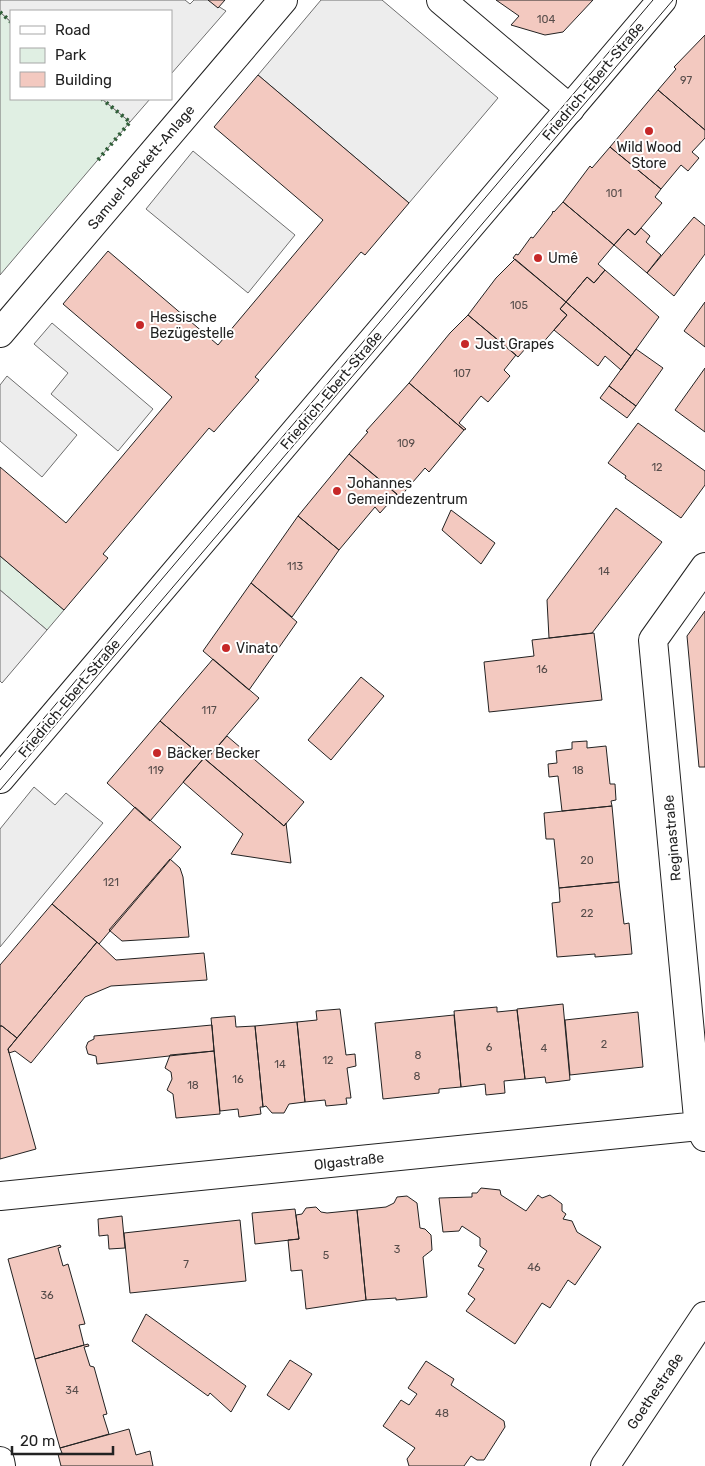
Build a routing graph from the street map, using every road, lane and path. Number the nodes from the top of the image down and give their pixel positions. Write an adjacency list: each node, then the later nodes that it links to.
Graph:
1 (283, 0): 5 (street, Samuel-Beckett-Anlage)
2 (441, 0): 4 (street)
3 (662, 0): 4 (street, Friedrich-Ebert-Straße)
4 (570, 109): 7 (street, Friedrich-Ebert-Straße)
5 (0, 333)
6 (705, 567): 8 (street, Reginastraße)
7 (0, 779)
8 (702, 1131): 9 (street, Olgastraße)
9 (0, 1196)
10 (705, 1316): 13 (street, Goethestraße)
11 (0, 1461): 12 (street)
12 (2, 1466)
13 (604, 1466)

